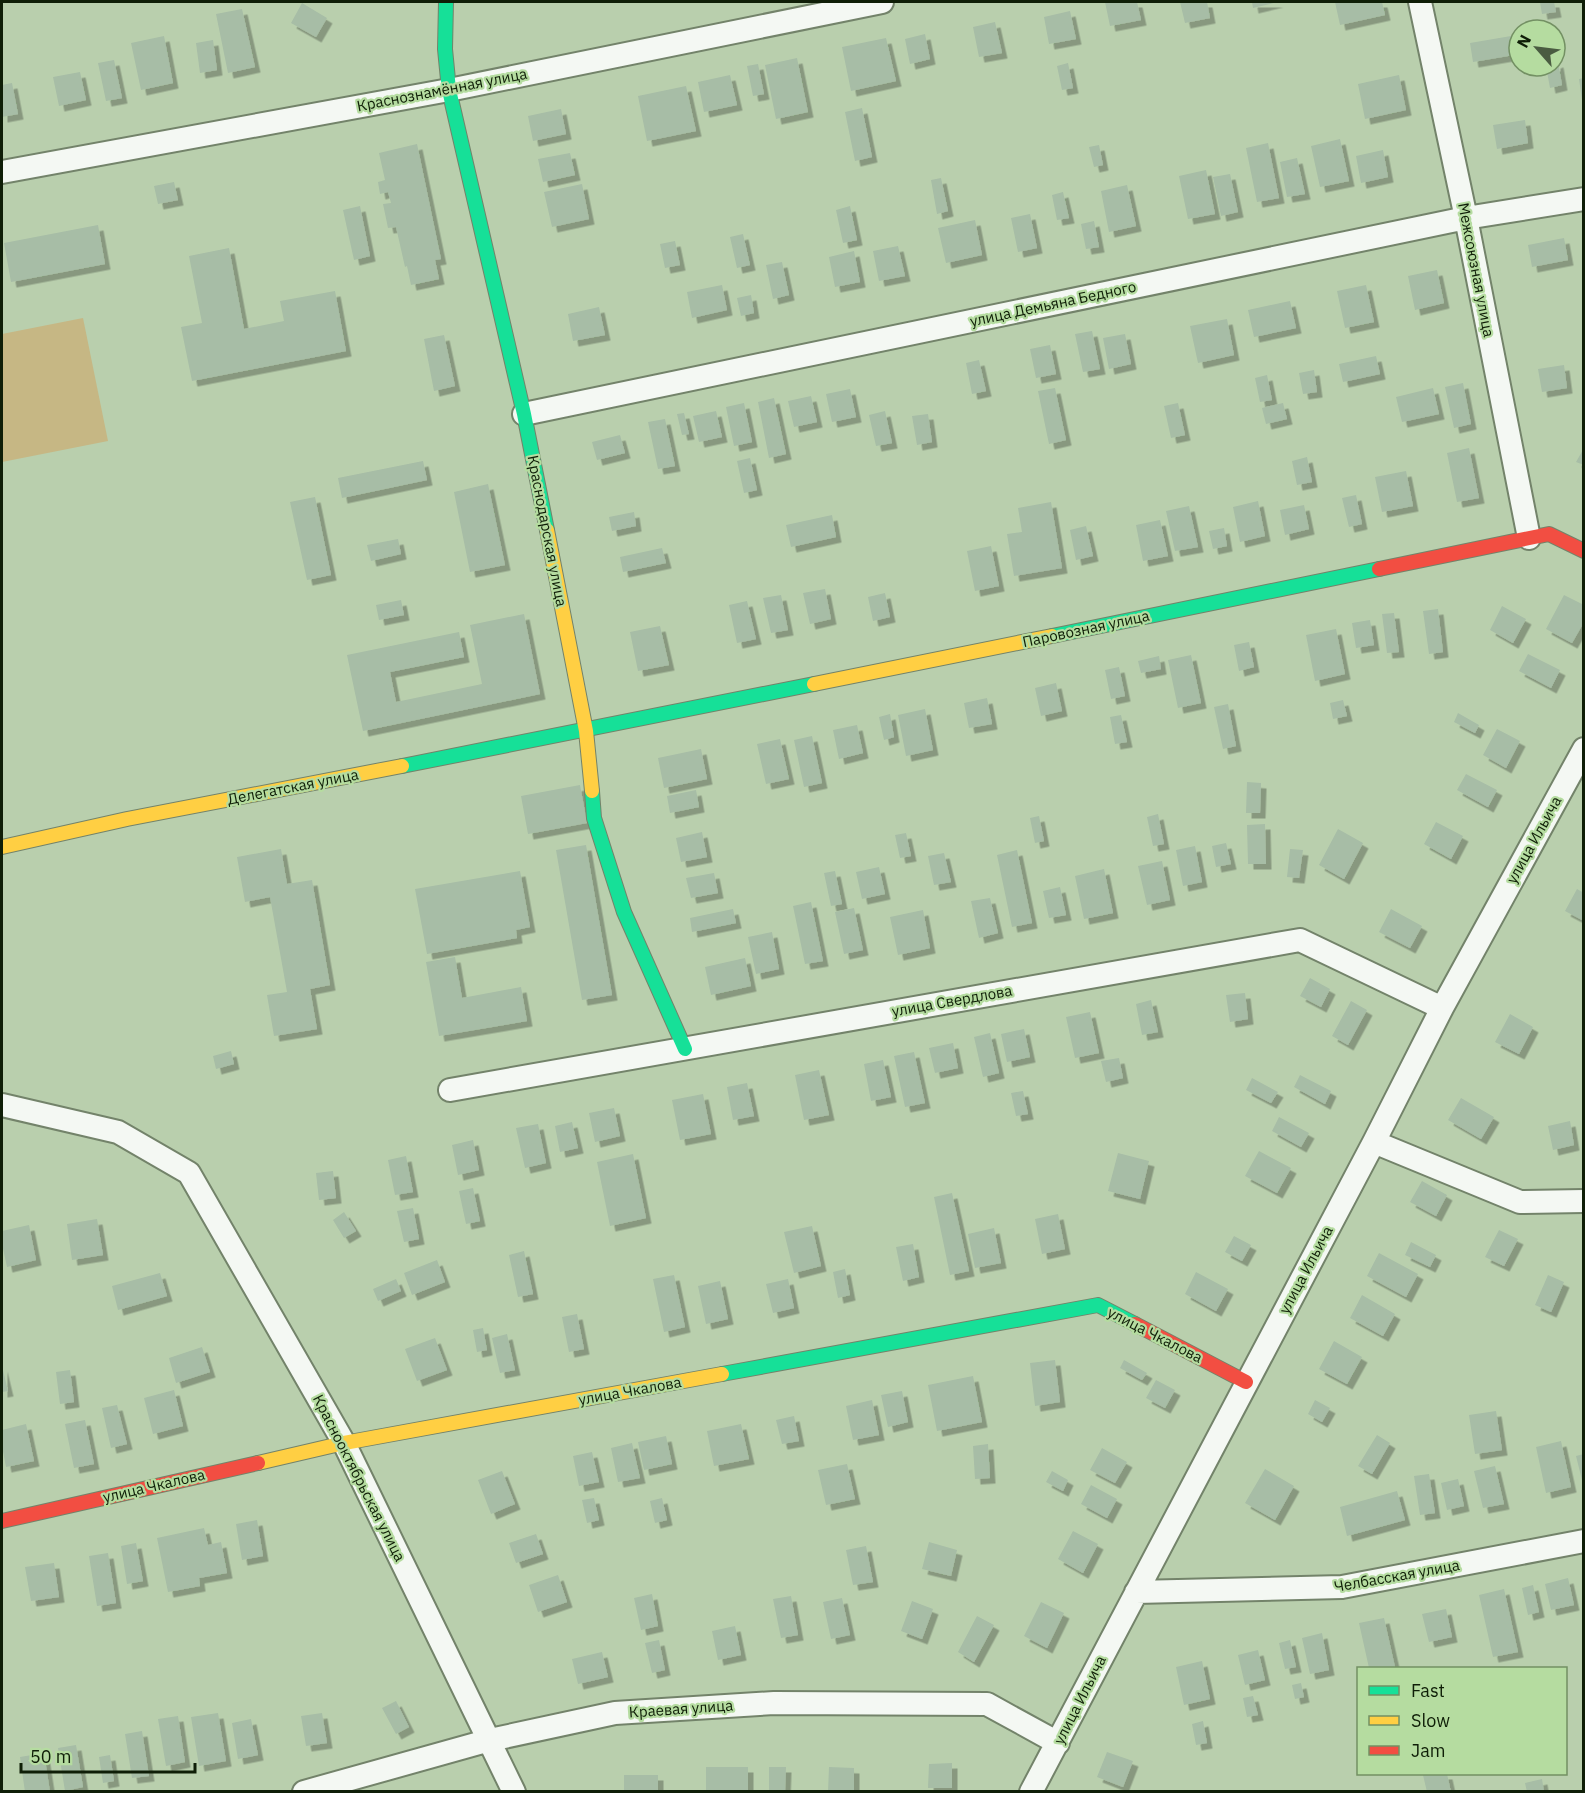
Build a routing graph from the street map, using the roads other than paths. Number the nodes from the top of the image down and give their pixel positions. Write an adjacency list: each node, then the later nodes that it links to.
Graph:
1 (446, 2): 4 (street, Краснодарская улица)
2 (882, 2): 4 (street, Краснознамённая улица)
3 (1420, 2): 7 (street, Межсоюзная улица)
4 (449, 90): 5 (street, Краснознамённая улица); 8 (street, Краснодарская улица)
5 (2, 172)
6 (1584, 199): 7 (street, улица Демьяна Бедного)
7 (1466, 218): 8 (street, улица Демьяна Бедного); 9 (street, Межсоюзная улица)
8 (524, 414): 11 (street, Краснодарская улица)
9 (1528, 538): 10 (street, Паровозная улица); 11 (street, Паровозная улица)
10 (1584, 551)
11 (586, 731): 13 (street, Делегатская улица); 15 (street, Краснодарская улица)
12 (1583, 751): 14 (street, улица Ильича)
13 (2, 847)
14 (1442, 1008): 15 (street, улица Свердлова); 18 (street, улица Ильича)
15 (685, 1048): 16 (street, улица Свердлова)
16 (450, 1090)
17 (2, 1105): 21 (street, Краснооктябрьская улица)
18 (1374, 1142): 19 (street); 20 (street, улица Ильича)
19 (1584, 1201)
20 (1246, 1382): 21 (street, улица Чкалова); 24 (street, улица Ильича)
21 (344, 1443): 22 (street, улица Чкалова); 25 (street, Краснооктябрьская улица)
22 (2, 1521)
23 (1584, 1541): 24 (street, Челбасская улица)
24 (1136, 1592): 26 (street, улица Ильича)
25 (490, 1740): 26 (street, Краевая улица); 27 (street, Краевая улица); 28 (street, Краснооктябрьская улица)
26 (1058, 1743): 29 (street, улица Ильича)
27 (303, 1791)
28 (514, 1791)
29 (1031, 1791)

